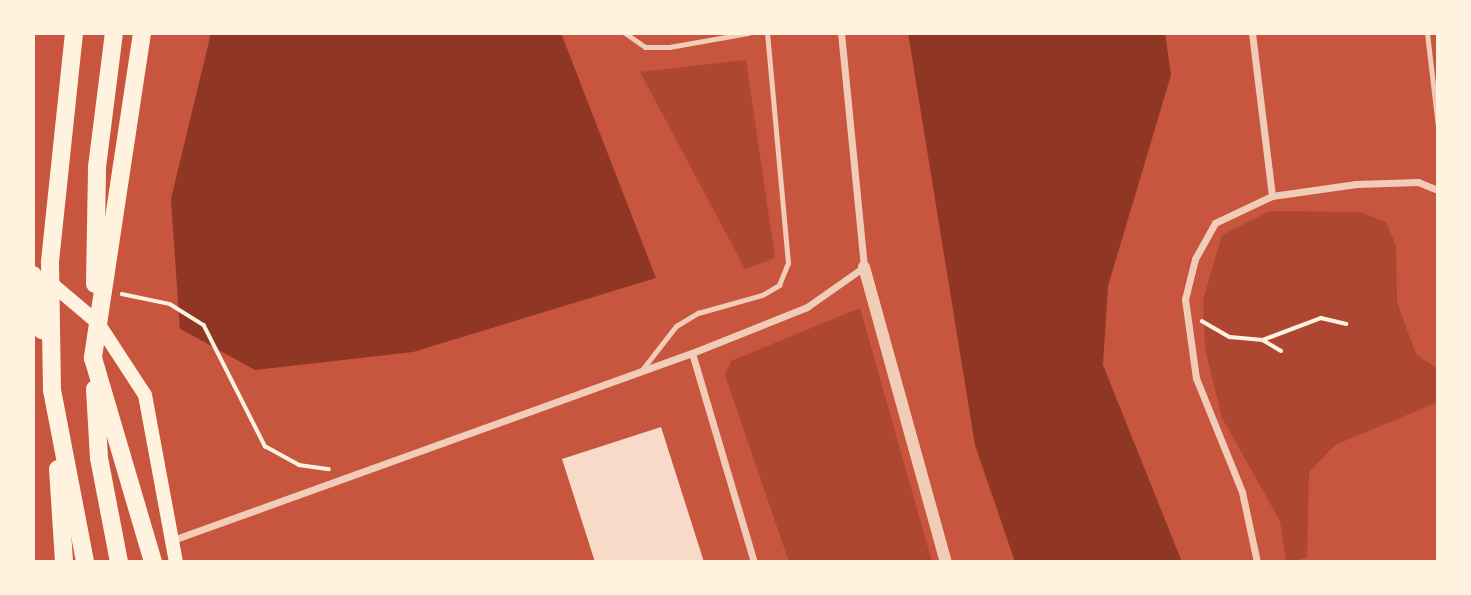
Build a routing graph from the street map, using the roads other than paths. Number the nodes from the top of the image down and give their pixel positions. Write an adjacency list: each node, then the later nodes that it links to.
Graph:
1 (74, 33): 19 (highway)
2 (114, 33): 17 (highway)
3 (142, 33): 17 (highway)
4 (625, 33): 5 (lane)
5 (748, 33)
6 (767, 33): 18 (lane)
7 (841, 33): 14 (street)
8 (1251, 33): 12 (street)
9 (1427, 33): 10 (lane)
10 (1438, 127)
11 (1438, 190): 12 (street)
12 (1272, 197): 28 (street)
13 (33, 268): 20 (main road)
14 (863, 268): 16 (street); 27 (street)
15 (33, 275): 19 (highway)
16 (692, 353): 18 (street); 26 (street)
17 (93, 358): 23 (highway); 24 (highway)
18 (641, 371): 20 (street)
19 (52, 390): 21 (highway); 22 (highway)
20 (169, 542): 25 (main road)
21 (64, 562)
22 (85, 562)
23 (119, 562)
24 (153, 562)
25 (176, 562)
26 (754, 562)
27 (946, 562)
28 (1257, 562)

